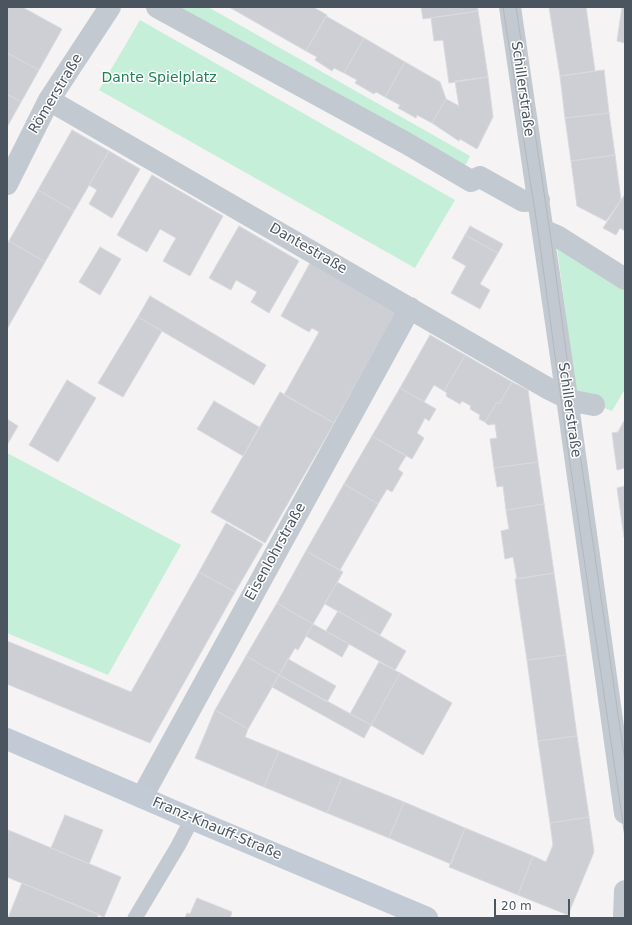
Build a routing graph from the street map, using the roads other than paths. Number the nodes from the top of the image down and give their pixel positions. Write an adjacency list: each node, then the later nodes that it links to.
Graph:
1 (110, 7): 4 (street, Römerstraße)
2 (156, 7): 6 (street)
3 (510, 7): 6 (street, Schillerstraße)
4 (49, 100): 5 (street, Römerstraße); 9 (street, Dantestraße)
5 (7, 184)
6 (539, 200): 7 (street, Schillerstraße)
7 (543, 230): 8 (street); 10 (street, Schillerstraße)
8 (625, 279)
9 (410, 308): 10 (street, Dantestraße); 13 (street, Eisenlohrstraße)
10 (567, 398): 11 (street, Dantestraße); 14 (street, Schillerstraße)
11 (594, 404)
12 (7, 739): 13 (main road, Franz-Knauff-Straße)
13 (142, 797): 15 (main road, Franz-Knauff-Straße)
14 (625, 813)
15 (192, 819): 17 (lane); 18 (main road, Franz-Knauff-Straße)
16 (625, 891): 19 (street)
17 (135, 918)
18 (427, 918)
19 (624, 918)

